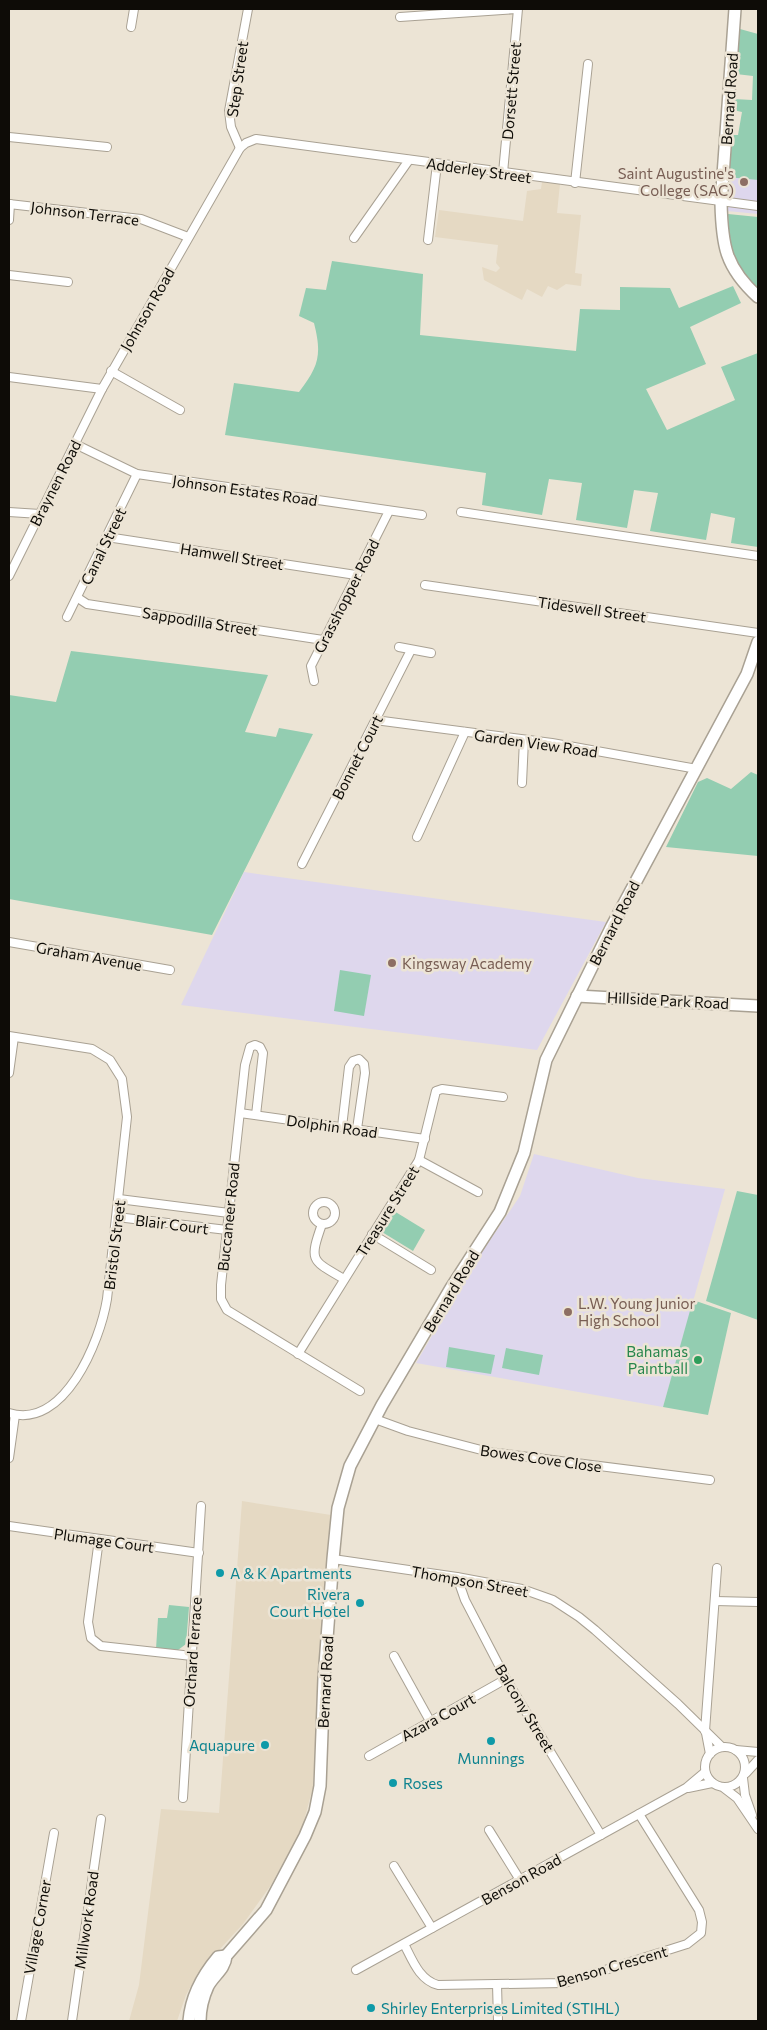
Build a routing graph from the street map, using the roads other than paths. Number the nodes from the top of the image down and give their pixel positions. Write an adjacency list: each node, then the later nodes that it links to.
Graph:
1 (134, 9): 7 (street)
2 (248, 9): 11 (street, Step Street)
3 (518, 9): 6 (street); 14 (street, Dorsett Street)
4 (730, 9): 5 (street)
5 (735, 9): 16 (main road, Bernard Road)
6 (400, 17)
7 (130, 26)
8 (588, 64): 15 (street)
9 (9, 137): 10 (street)
10 (107, 147)
11 (240, 148): 12 (street, Adderley Street); 20 (street, Johnson Road)
12 (409, 160): 13 (street, Adderley Street); 21 (street)
13 (437, 164): 14 (street, Adderley Street); 22 (street)
14 (503, 173): 15 (street, Adderley Street)
15 (575, 183): 16 (street, Adderley Street)
16 (721, 203): 18 (street, Adderley Street); 25 (main road, Bernard Road)
17 (10, 204): 19 (street); 20 (street, Johnson Terrace)
18 (758, 206)
19 (9, 220)
20 (188, 237): 26 (street, Johnson Road)
21 (354, 238)
22 (428, 240)
23 (9, 274): 24 (street)
24 (68, 282)
25 (758, 297)
26 (111, 371): 28 (street, Johnson Road); 29 (street)
27 (9, 377): 28 (street)
28 (102, 389): 30 (street, Braynen Road)
29 (180, 410)
30 (75, 444): 31 (street, Johnson Estates Road); 35 (street, Braynen Road)
31 (137, 474): 32 (street, Johnson Estates Road); 37 (street, Canal Street)
32 (389, 511): 36 (street, Johnson Estates Road); 39 (street, Grasshopper Road)
33 (9, 512): 35 (street)
34 (461, 512): 38 (street)
35 (40, 514): 40 (street, Braynen Road)
36 (422, 516)
37 (107, 537): 39 (street, Hamwell Street); 42 (street, Canal Street)
38 (758, 556)
39 (356, 575): 45 (street, Grasshopper Road)
40 (9, 576)
41 (425, 585): 44 (street, Tideswell Street)
42 (78, 598): 43 (street, Canal Street); 45 (street, Sappodilla Street)
43 (67, 617)
44 (758, 633)
45 (324, 640): 50 (street, Grasshopper Road)
46 (758, 642): 54 (main road, Bernard Road)
47 (399, 647): 48 (street)
48 (411, 650): 49 (street); 51 (street, Bonnet Court)
49 (431, 654)
50 (314, 682)
51 (375, 720): 52 (street, Garden View Road); 57 (street, Bonnet Court)
52 (466, 732): 53 (street, Garden View Road); 56 (street)
53 (524, 740): 54 (street, Garden View Road); 55 (street)
54 (697, 769): 60 (main road, Bernard Road)
55 (522, 783)
56 (417, 837)
57 (302, 864)
58 (9, 942): 59 (street, Graham Avenue)
59 (170, 970)
60 (577, 996): 61 (main road, Hillside Park Road); 83 (main road, Bernard Road)
61 (758, 1006)
62 (12, 1036): 63 (street); 72 (street, Bristol Street)
63 (9, 1073)
64 (503, 1096): 69 (street, Treasure Street)
65 (240, 1113): 66 (street, Dolphin Road); 66 (street, Buccaneer Road); 73 (street, Buccaneer Road)
66 (256, 1115): 67 (street, Dolphin Road)
67 (342, 1127): 68 (street, Dolphin Road); 68 (street)
68 (357, 1129): 69 (street, Dolphin Road)
69 (425, 1139): 70 (street, Treasure Street)
70 (419, 1160): 71 (street); 77 (street, Treasure Street)
71 (478, 1192)
72 (120, 1199): 73 (street, Blair Court); 74 (street, Bristol Street)
73 (229, 1212): 76 (street, Buccaneer Road)
74 (117, 1217): 76 (street, Blair Court); 82 (street, Bristol Street)
75 (322, 1224): 79 (street)
76 (227, 1230): 80 (street, Buccaneer Road)
77 (372, 1234): 78 (street); 79 (street, Treasure Street)
78 (431, 1270)
79 (344, 1279): 80 (street, Treasure Street)
80 (298, 1354): 81 (street, Buccaneer Road)
81 (360, 1391)
82 (12, 1414): 84 (street)
83 (375, 1419): 85 (street, Bowes Cove Close); 90 (main road, Bernard Road)
84 (9, 1458)
85 (710, 1480)
86 (201, 1506): 89 (street, Orchard Terrace)
87 (9, 1526): 88 (street, Plumage Court)
88 (99, 1539): 89 (street, Plumage Court); 95 (street)
89 (198, 1553): 95 (street, Orchard Terrace)
90 (333, 1559): 92 (street, Thompson Street); 122 (main road, Bernard Road)
91 (717, 1568): 93 (street)
92 (457, 1578): 97 (street, Balcony Street); 99 (street, Thompson Street)
93 (715, 1600): 94 (street); 99 (street)
94 (758, 1602)
95 (192, 1656): 111 (street, Orchard Terrace)
96 (394, 1656): 98 (street)
97 (506, 1679): 98 (street, Azara Court); 117 (street, Balcony Street)
98 (430, 1721): 104 (street, Azara Court)
99 (706, 1732): 100 (street, Thompson Street); 103 (street)
100 (722, 1747): 101 (street); 103 (street)
101 (736, 1750): 102 (street); 107 (street)
102 (758, 1752)
103 (710, 1754): 106 (street)
104 (370, 1756)
105 (758, 1760): 107 (street)
106 (705, 1772): 108 (street); 109 (street)
107 (744, 1776): 110 (street); 114 (street)
108 (712, 1783): 109 (street); 110 (street)
109 (686, 1788): 112 (street, Benson Road)
110 (724, 1788): 114 (street)
111 (183, 1798)
112 (639, 1814): 117 (street, Benson Road); 124 (street, Benson Crescent)
113 (101, 1819): 126 (street, Millwork Road)
114 (756, 1825)
115 (489, 1830): 119 (street)
116 (54, 1834): 125 (street, Village Corner)
117 (601, 1835): 119 (street, Benson Road)
118 (394, 1866): 120 (street)
119 (520, 1880): 120 (street, Benson Road)
120 (432, 1928): 121 (street, Benson Road)
121 (404, 1944): 123 (street, Benson Road); 124 (street, Benson Crescent)
122 (226, 1956): 127 (main road, Bernard Road); 128 (main road, Bernard Road)
123 (356, 1970)
124 (497, 1984): 129 (street)
125 (21, 2021)
126 (72, 2021)
127 (189, 2021)
128 (200, 2021)
129 (498, 2021)

